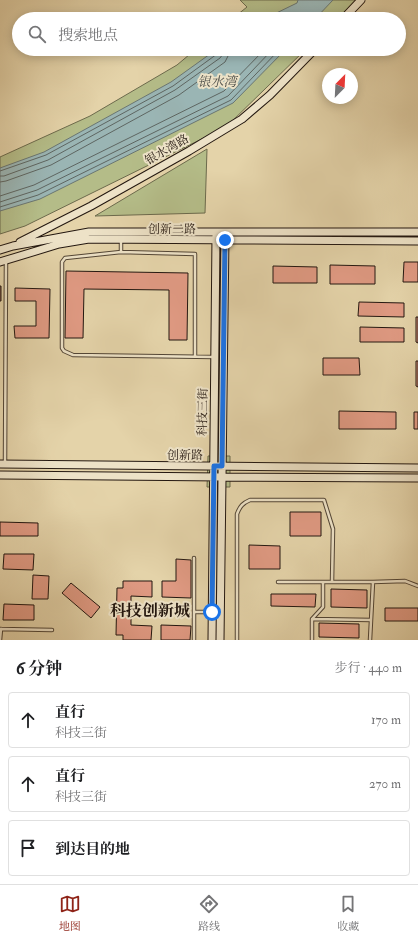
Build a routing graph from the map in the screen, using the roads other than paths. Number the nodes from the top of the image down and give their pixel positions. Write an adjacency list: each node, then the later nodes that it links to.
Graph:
1 (361, 0): 2 (street)
2 (350, 12)
3 (308, 56): 11 (street, 银水湾路)
4 (216, 232): 5 (street, 创新二路); 8 (street, 科技三街); 11 (street, 创新二路)
5 (225, 232): 6 (street, 创新二路); 9 (street, 科技三街)
6 (418, 232)
7 (121, 239): 8 (street, 创新二路); 13 (lane); 14 (street, 创新二路)
8 (216, 240): 9 (street, 创新二路); 16 (street, 科技三街)
9 (225, 240): 10 (street, 创新二路); 19 (street, 科技三街)
10 (418, 241)
11 (13, 246): 12 (street, 创新二路)
12 (0, 250)
13 (121, 252): 15 (lane); 15 (lane)
14 (3, 261): 17 (lane)
15 (195, 356): 16 (lane)
16 (215, 357): 18 (street, 科技三街)
17 (3, 464): 18 (street, 创新路)
18 (214, 466): 19 (street, 创新路); 22 (street, 科技三街)
19 (222, 466): 20 (street, 创新路); 23 (street, 科技三街)
20 (418, 468)
21 (0, 475): 22 (street, 创新路)
22 (213, 477): 23 (street, 创新路); 32 (street, 科技三街)
23 (222, 477): 24 (street, 创新路); 40 (street, 科技三街)
24 (418, 478)
25 (194, 558): 31 (lane)
26 (278, 582): 27 (lane)
27 (323, 582): 28 (lane); 33 (lane)
28 (332, 582): 29 (lane); 41 (lane)
29 (373, 582): 30 (lane); 34 (lane)
30 (418, 586)
31 (194, 612): 32 (lane); 38 (lane)
32 (212, 612): 39 (street, 科技三街)
33 (312, 619): 34 (lane); 42 (lane)
34 (371, 620): 43 (lane)
35 (0, 629): 36 (lane); 37 (lane)
36 (52, 630)
37 (0, 640)
38 (194, 640)
39 (212, 640)
40 (220, 640)
41 (237, 640)
42 (312, 640)
43 (370, 640)

